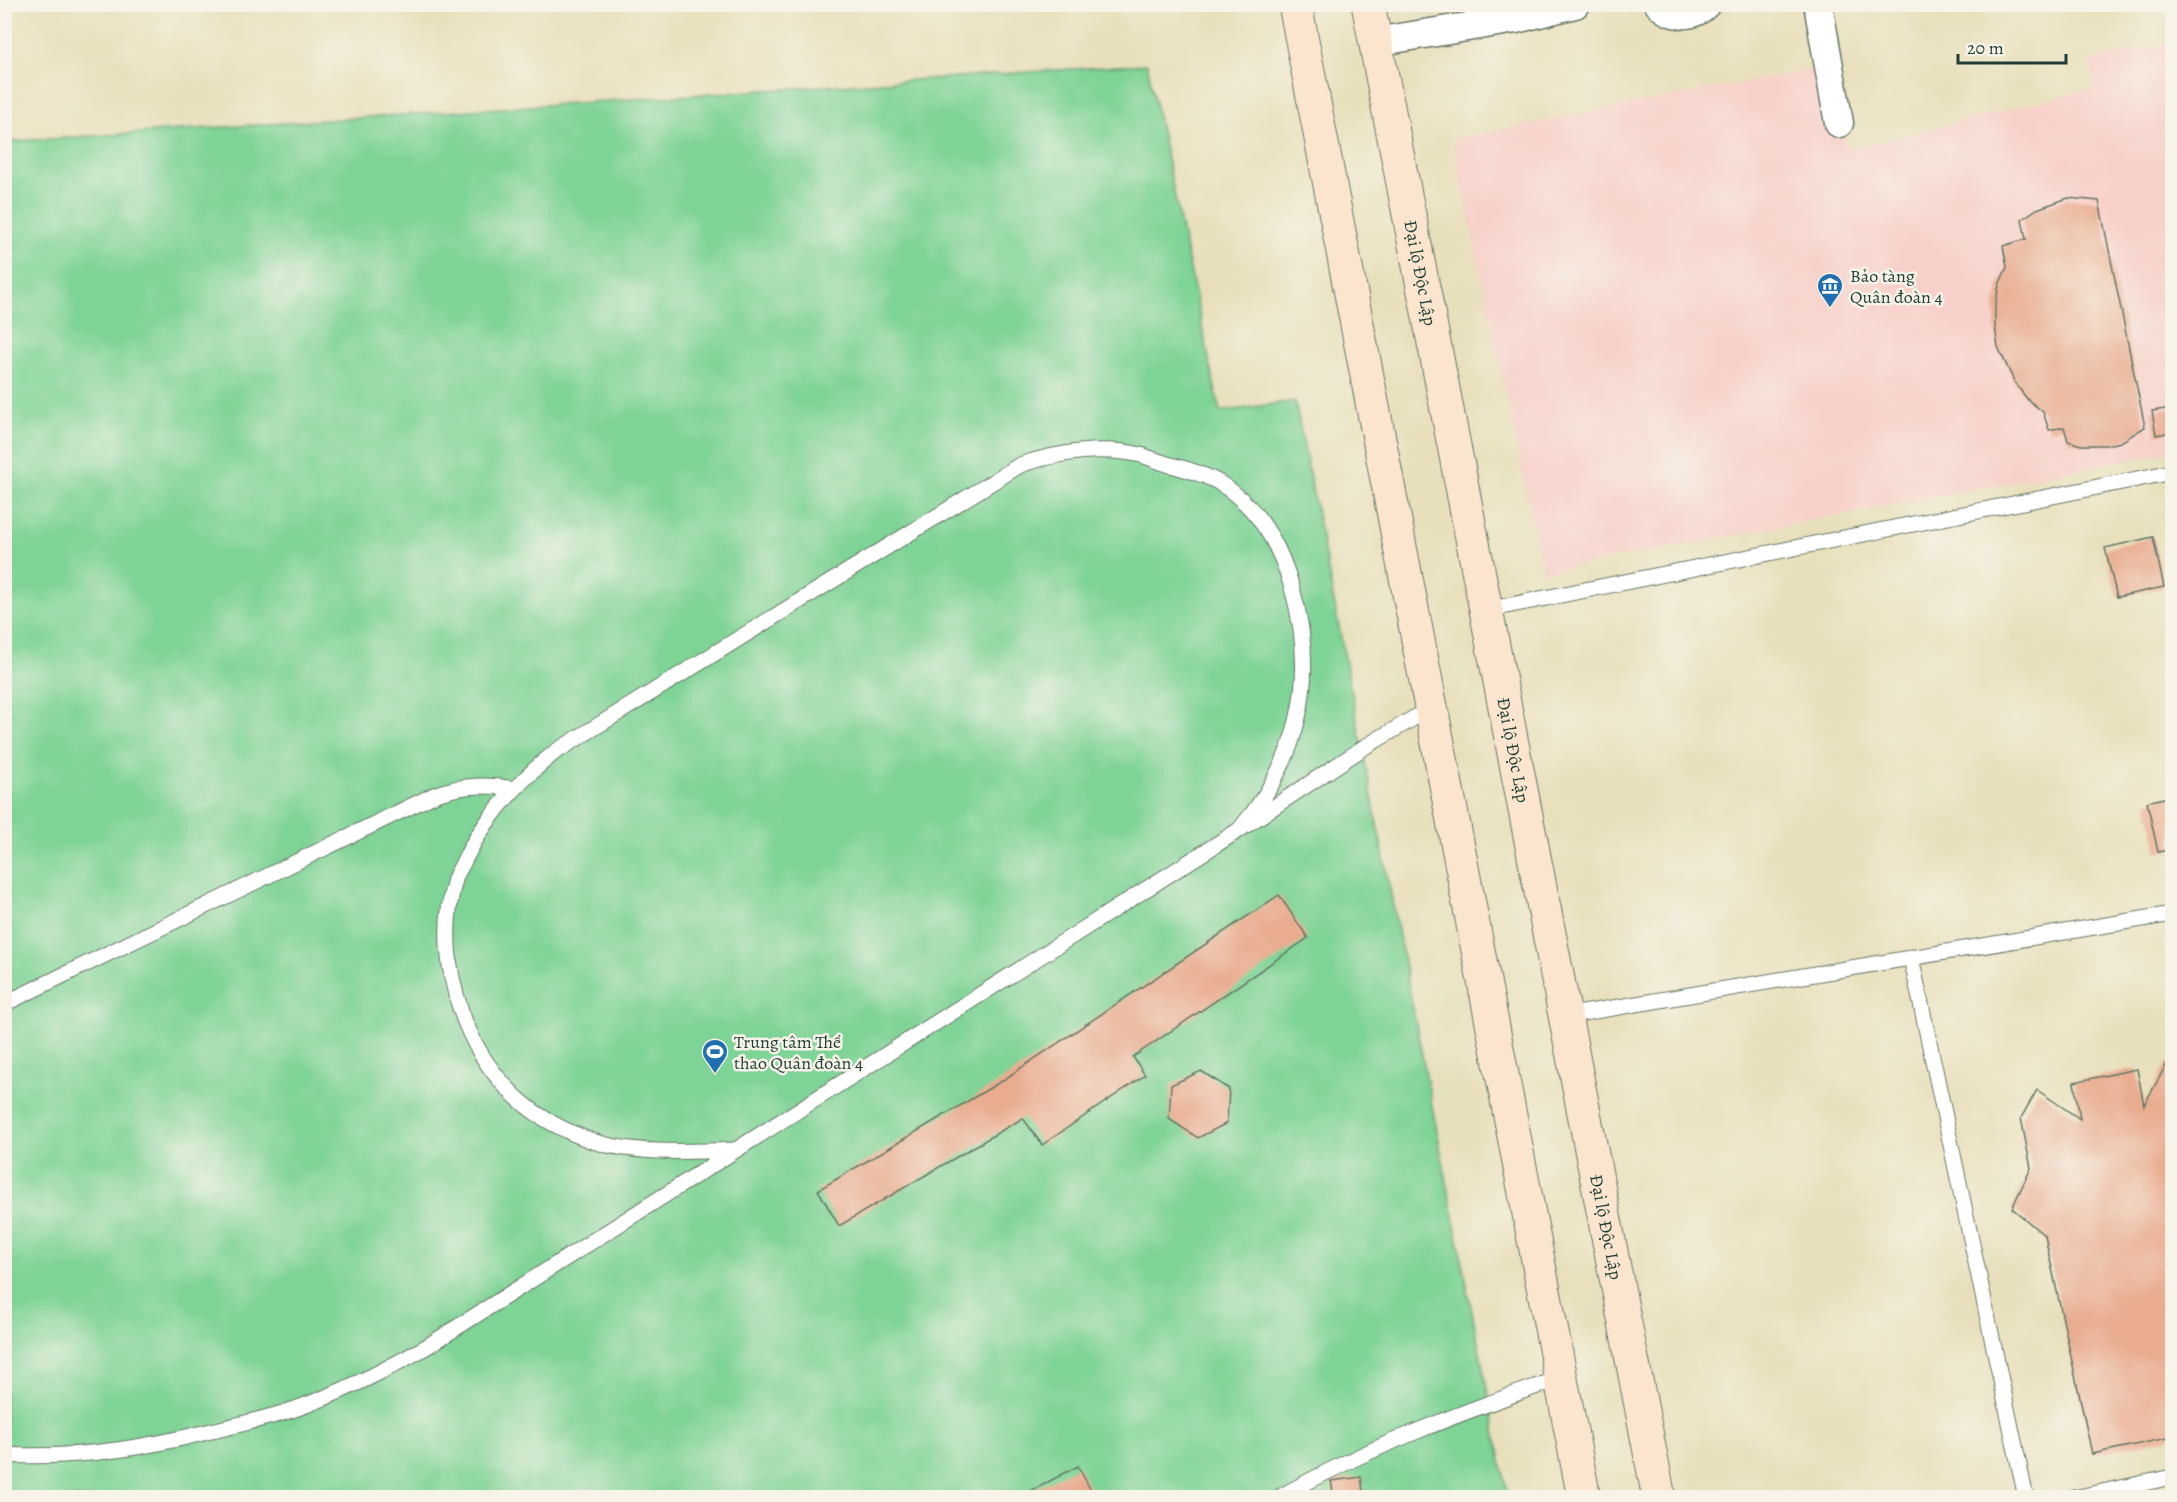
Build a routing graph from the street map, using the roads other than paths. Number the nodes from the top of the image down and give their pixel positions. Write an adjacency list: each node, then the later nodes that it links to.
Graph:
1 (1295, 4): 11 (main road)
2 (1368, 4): 7 (main road, Đại lộ Độc Lập)
3 (1575, 4): 7 (street)
4 (1659, 4): 5 (street)
5 (1706, 4)
6 (1818, 4): 8 (street)
7 (1375, 42): 10 (main road, Đại lộ Độc Lập)
8 (1839, 123)
9 (2172, 472): 10 (lane)
10 (1486, 610): 17 (main road, Đại lộ Độc Lập)
11 (1431, 708): 13 (lane); 19 (main road)
12 (514, 789): 13 (lane); 16 (lane); 18 (lane)
13 (1239, 830): 18 (lane)
14 (2172, 914): 15 (lane)
15 (1911, 957): 17 (lane); 25 (lane)
16 (4, 1004)
17 (1565, 1016): 24 (main road, Đại lộ Độc Lập)
18 (735, 1150): 20 (lane)
19 (1561, 1378): 22 (lane); 23 (main road)
20 (4, 1455)
21 (2172, 1477): 26 (lane)
22 (1278, 1497)
23 (1584, 1497)
24 (1659, 1497)
25 (2026, 1497)
26 (2074, 1497)

